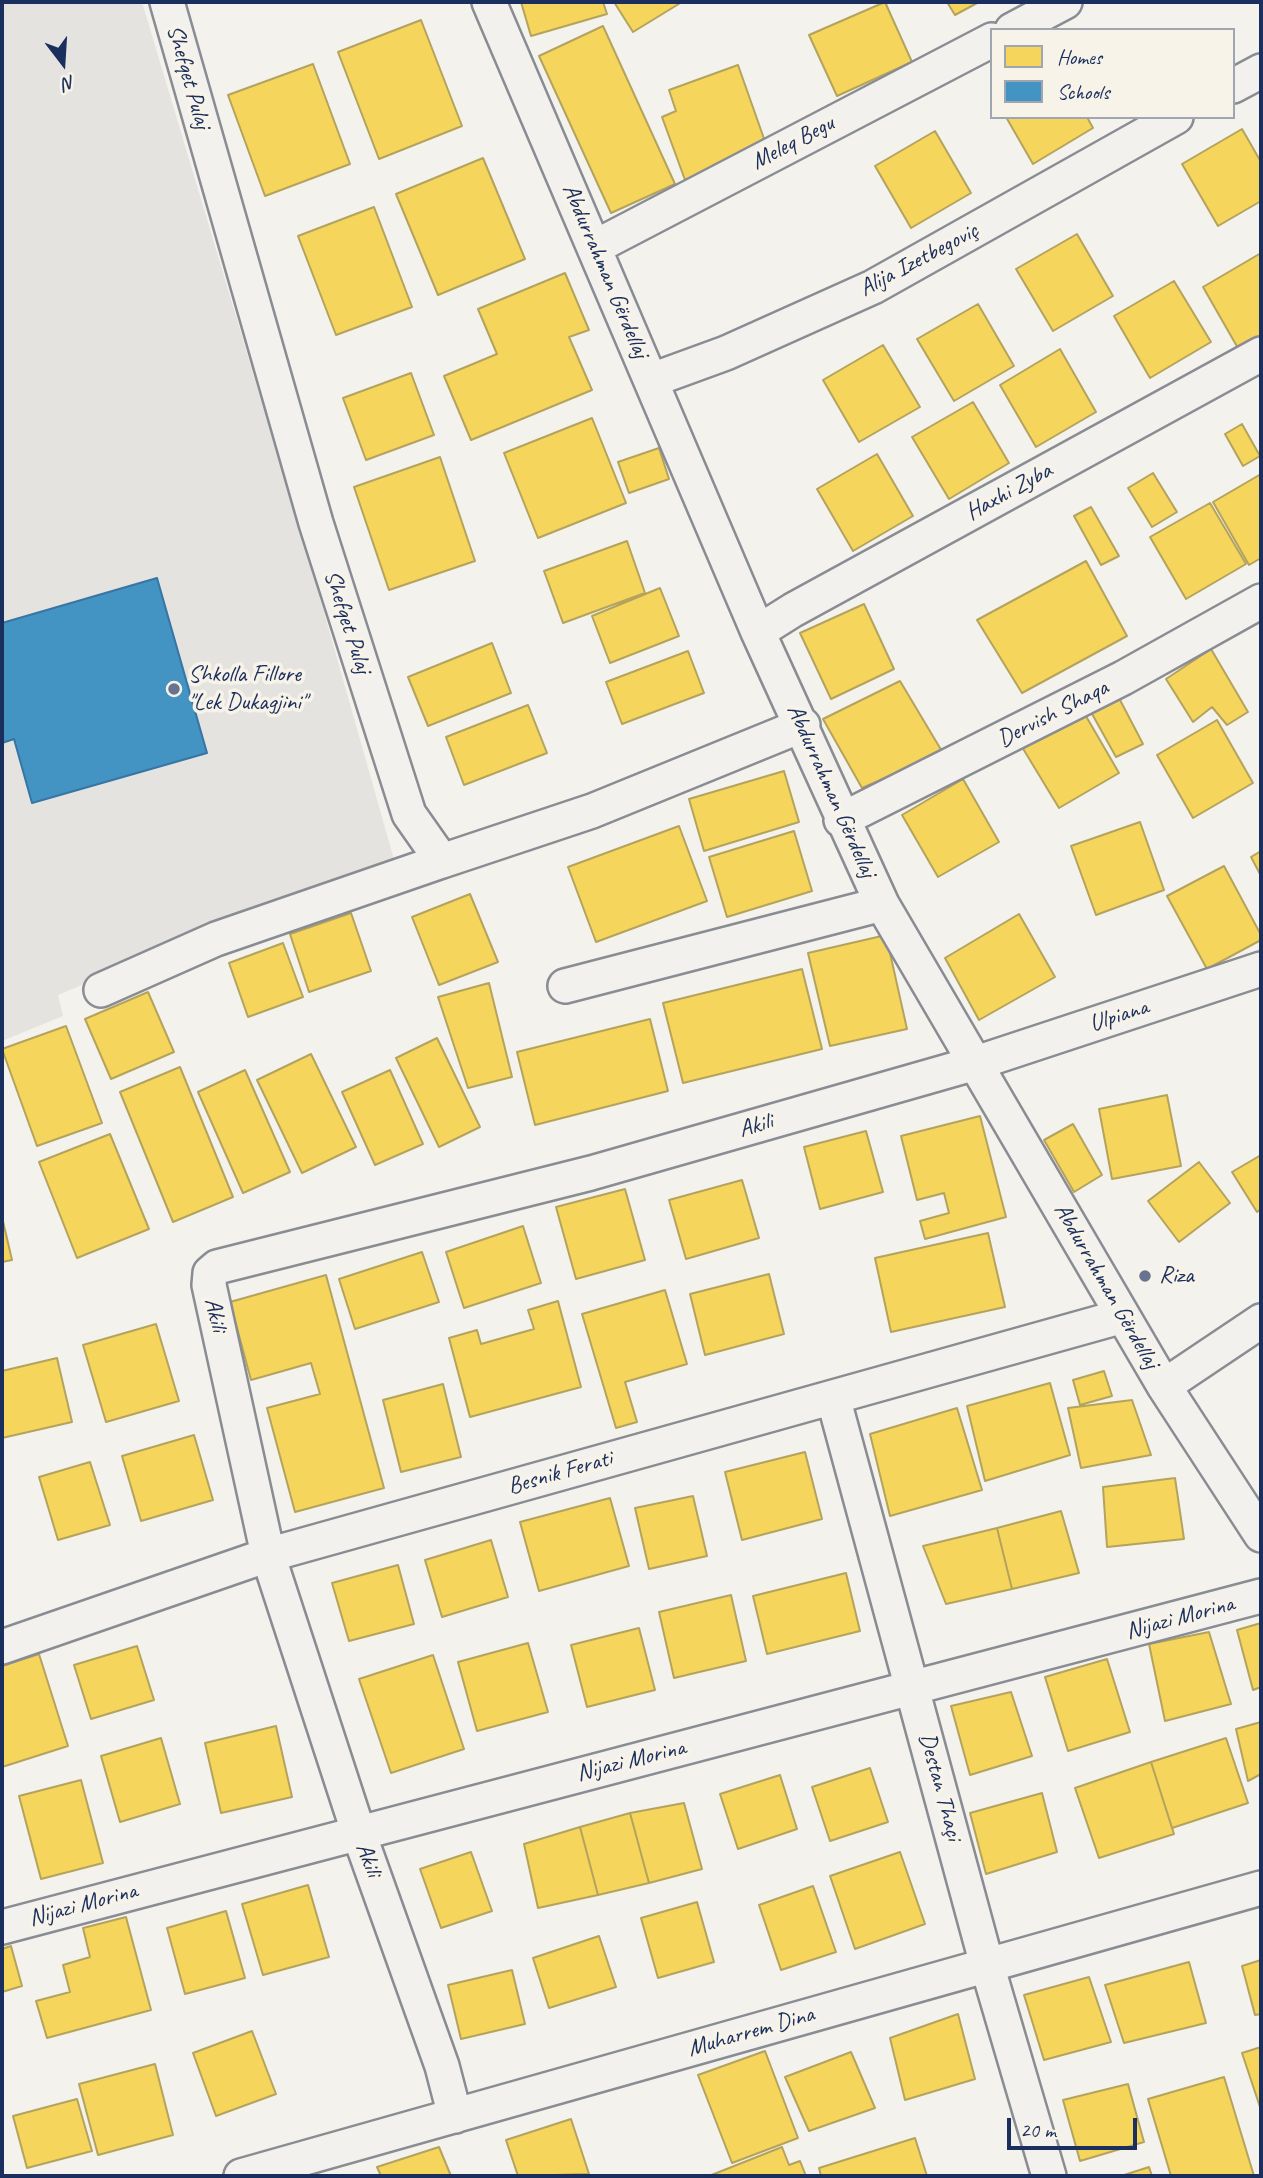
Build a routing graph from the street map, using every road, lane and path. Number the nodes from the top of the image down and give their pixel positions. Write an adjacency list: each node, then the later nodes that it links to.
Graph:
1 (167, 2): 16 (street, Shefqet Pulaj)
2 (489, 2): 9 (street, Abdurrahman Gërdellaj)
3 (1065, 2): 4 (street)
4 (1016, 28)
5 (990, 41): 9 (street, Meleq Begu)
6 (1261, 71): 7 (street)
7 (1235, 85)
8 (1171, 119): 11 (street, Alija Izetbegoviç)
9 (595, 247): 11 (street, Abdurrahman Gërdellaj)
10 (1261, 354): 13 (street, Haxhi Zyba)
11 (652, 380): 13 (street, Abdurrahman Gërdellaj)
12 (1261, 601): 15 (street, Dervish Shaqa)
13 (758, 632): 14 (street, Abdurrahman Gërdellaj)
14 (803, 725): 15 (street, Abdurrahman Gërdellaj); 16 (street)
15 (841, 820): 17 (street, Abdurrahman Gërdellaj)
16 (442, 861): 20 (street)
17 (882, 904): 19 (street); 21 (street, Abdurrahman Gërdellaj)
18 (1261, 970): 21 (street, Ulpiana)
19 (565, 986)
20 (102, 990)
21 (976, 1063): 22 (street, Abdurrahman Gërdellaj); 27 (street, Akili)
22 (1123, 1316): 24 (street, Abdurrahman Gërdellaj); 25 (street, Besnik Ferati)
23 (1261, 1321): 24 (street)
24 (1164, 1386): 26 (street, Abdurrahman Gërdellaj)
25 (833, 1396): 27 (street, Besnik Ferati); 30 (street, Destan Thaçi)
26 (1261, 1535)
27 (268, 1555): 29 (street, Besnik Ferati); 31 (street, Akili)
28 (1261, 1596): 30 (street, Nijazi Morina)
29 (2, 1647)
30 (914, 1688): 31 (street, Nijazi Morina); 34 (street, Destan Thaçi)
31 (358, 1831): 33 (street, Nijazi Morina); 35 (street, Akili)
32 (1261, 1888): 34 (street, Muharrem Dina)
33 (2, 1927)
34 (987, 1965): 35 (street, Muharrem Dina); 37 (street, Destan Thaçi)
35 (455, 2116): 36 (street, Muharrem Dina)
36 (241, 2176)
37 (1049, 2176)

